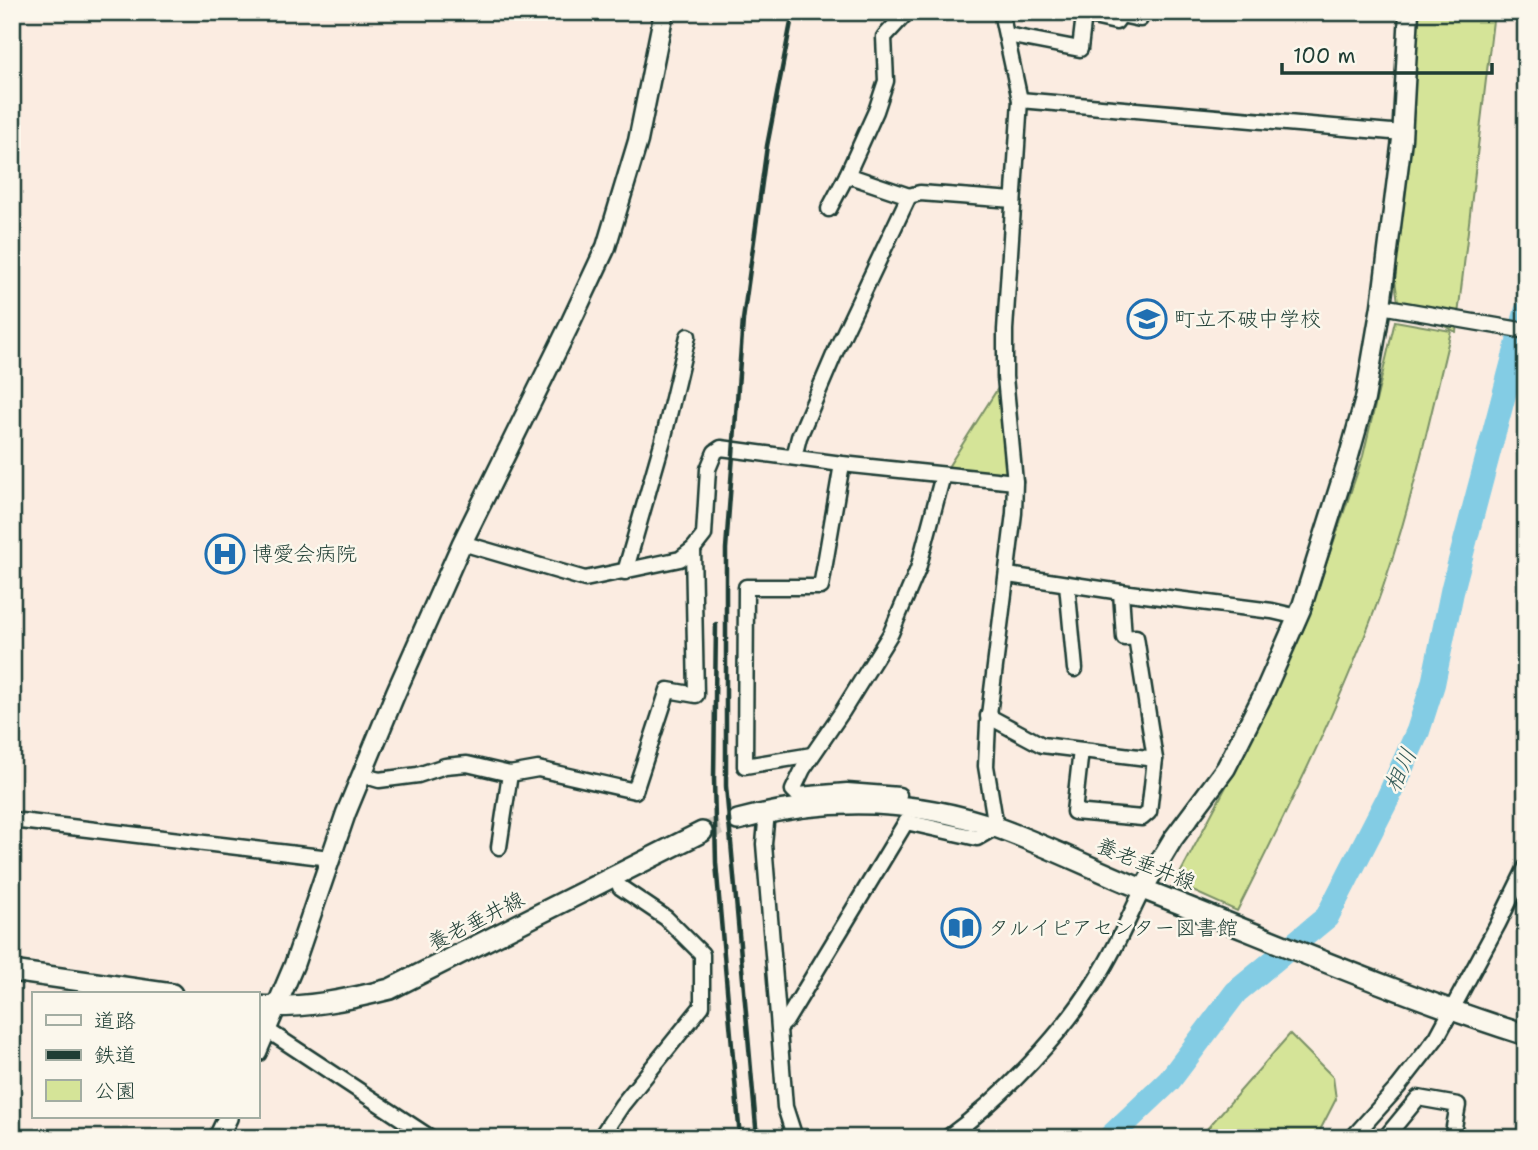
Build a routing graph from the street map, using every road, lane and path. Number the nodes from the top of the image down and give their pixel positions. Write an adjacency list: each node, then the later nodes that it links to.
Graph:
1 (664, 12): 20 (street)
2 (907, 12): 9 (street)
3 (1001, 12): 6 (street)
4 (1142, 12): 6 (street)
5 (1409, 12): 8 (street)
6 (1007, 35): 7 (street)
7 (1020, 100): 8 (street); 11 (street)
8 (1403, 134): 13 (street)
9 (847, 175): 10 (street); 12 (street)
10 (909, 196): 11 (street); 16 (street)
11 (1013, 200): 19 (street)
12 (829, 209)
13 (1388, 307): 14 (street); 26 (street)
14 (1526, 331)
15 (688, 336): 22 (street)
16 (794, 457): 17 (street); 21 (street)
17 (842, 464): 18 (street); 30 (street)
18 (943, 474): 19 (street); 30 (street)
19 (1015, 482): 23 (street)
20 (462, 543): 22 (street); 33 (street)
21 (693, 549): 22 (street); 32 (street)
22 (625, 572)
23 (1008, 575): 24 (street); 28 (street)
24 (1067, 584): 25 (street); 27 (street)
25 (1121, 592): 26 (street); 31 (street)
26 (1298, 617): 44 (street)
27 (1075, 669)
28 (988, 716): 29 (street); 38 (street)
29 (1081, 750): 31 (street); 31 (street)
30 (813, 755): 34 (street)
31 (1154, 759)
32 (510, 774): 33 (street); 40 (street)
33 (362, 775): 41 (street)
34 (899, 795)
35 (767, 812): 37 (main road, 養老垂井線); 38 (main road, 養老垂井線); 49 (street)
36 (12, 820): 41 (street)
37 (738, 820)
38 (996, 827): 44 (main road, 養老垂井線); 49 (street)
39 (702, 832): 47 (main road, 養老垂井線)
40 (499, 847)
41 (330, 858): 47 (street)
42 (1526, 867): 48 (street)
43 (621, 887): 56 (street)
44 (1143, 889): 48 (main road, 養老垂井線); 58 (street)
45 (12, 971): 46 (main road)
46 (158, 992)
47 (267, 1007): 50 (street)
48 (1451, 1010): 51 (main road, 養老垂井線); 59 (street)
49 (780, 1027): 57 (street)
50 (267, 1030): 52 (street); 55 (street)
51 (1526, 1035)
52 (259, 1048)
53 (228, 1118): 54 (street)
54 (218, 1138)
55 (431, 1138)
56 (600, 1138)
57 (795, 1138)
58 (947, 1138)
59 (1352, 1138)
60 (1385, 1138): 61 (street)
61 (1452, 1138)

